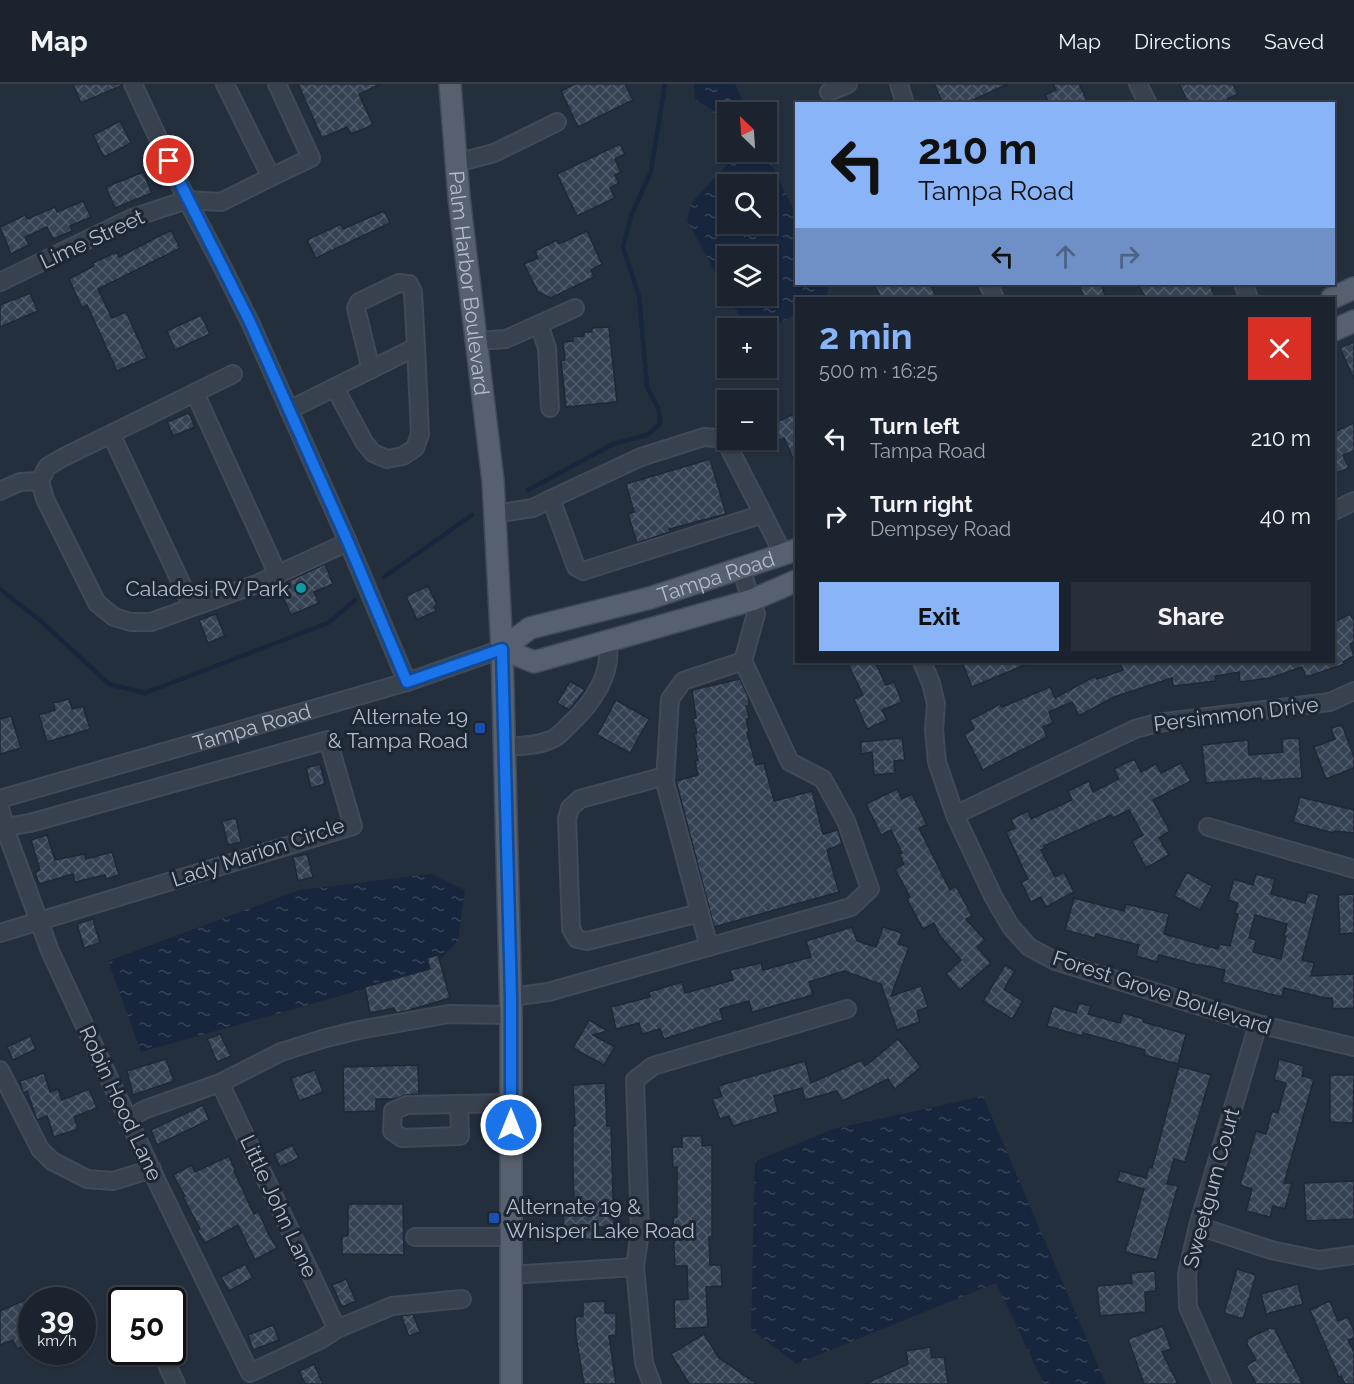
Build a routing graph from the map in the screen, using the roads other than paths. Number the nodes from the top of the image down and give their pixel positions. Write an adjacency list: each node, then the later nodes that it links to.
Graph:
1 (133, 84): 14 (street)
2 (225, 84): 13 (street)
3 (277, 84): 13 (street)
4 (450, 84): 12 (main road, Palm Harbor Boulevard)
5 (848, 84): 8 (street)
6 (899, 84): 9 (street)
7 (1138, 84): 10 (street)
8 (829, 92)
9 (904, 102)
10 (1147, 102)
11 (557, 122): 12 (street)
12 (456, 163): 22 (main road, Palm Harbor Boulevard)
13 (271, 177): 14 (street)
14 (187, 200): 15 (street, Lime Street); 29 (street)
15 (0, 282)
16 (1354, 288): 17 (main road)
17 (1334, 297)
18 (575, 308): 20 (street)
19 (1354, 321): 21 (main road)
20 (539, 324): 22 (street); 28 (street)
21 (1335, 330)
22 (477, 341): 36 (main road, Palm Harbor Boulevard)
23 (416, 347): 24 (street); 24 (street); 26 (street)
24 (371, 370): 26 (street)
25 (233, 374): 27 (street)
26 (335, 388): 29 (street)
27 (195, 393): 30 (street); 41 (street)
28 (550, 408)
29 (289, 410): 38 (street)
30 (111, 434): 31 (street); 44 (street)
31 (40, 481): 32 (street); 44 (street)
32 (0, 491)
33 (551, 499): 36 (street); 37 (street); 37 (street)
34 (1354, 501): 35 (street)
35 (1335, 510)
36 (495, 514): 46 (main road)
37 (763, 514): 39 (street)
38 (348, 542): 41 (street); 49 (street)
39 (790, 552): 40 (main road, Tampa Road)
40 (741, 569): 43 (street); 46 (main road, Tampa Road)
41 (278, 575): 44 (street)
42 (795, 581): 43 (main road, Tampa Road)
43 (752, 600): 45 (main road, Tampa Road); 47 (street)
44 (192, 606)
45 (607, 642): 46 (main road, Tampa Road); 51 (street)
46 (502, 649): 49 (street, Tampa Road); 51 (main road)
47 (742, 661): 52 (street); 62 (street)
48 (922, 663): 55 (street, Forest Grove Boulevard)
49 (407, 682): 53 (street, Tampa Road)
50 (1354, 691): 55 (street, Persimmon Drive)
51 (505, 747): 63 (main road)
52 (665, 776): 59 (street); 59 (street)
53 (0, 799)
54 (0, 808): 57 (street, Robin Hood Lane)
55 (955, 815): 65 (street, Forest Grove Boulevard)
56 (1208, 827): 58 (street)
57 (5, 835): 60 (street, Robin Hood Lane); 60 (street, Lady Marion Circle)
58 (1354, 869)
59 (700, 913): 62 (street)
60 (39, 920): 61 (street); 71 (street, Robin Hood Lane)
61 (0, 933)
62 (709, 947): 63 (street)
63 (511, 1006): 68 (street); 69 (main road)
64 (847, 1009): 77 (street)
65 (1257, 1024): 66 (street, Forest Grove Boulevard); 73 (street, Sweetgum Court)
66 (1354, 1047)
67 (0, 1070): 72 (street)
68 (220, 1083): 71 (street); 80 (street, Little John Lane)
69 (511, 1103): 70 (street); 75 (main road)
70 (459, 1104)
71 (129, 1118): 72 (street, Robin Hood Lane)
72 (152, 1169): 80 (street, Robin Hood Lane)
73 (1198, 1226): 76 (street); 85 (street, Sweetgum Court)
74 (416, 1237): 75 (street)
75 (510, 1237): 78 (main road)
76 (1353, 1258)
77 (636, 1267): 78 (street); 84 (street)
78 (510, 1275): 83 (main road)
79 (462, 1299): 80 (street)
80 (337, 1329)
81 (167, 1365): 82 (street)
82 (176, 1384)
83 (511, 1384)
84 (652, 1384)
85 (1222, 1384)

